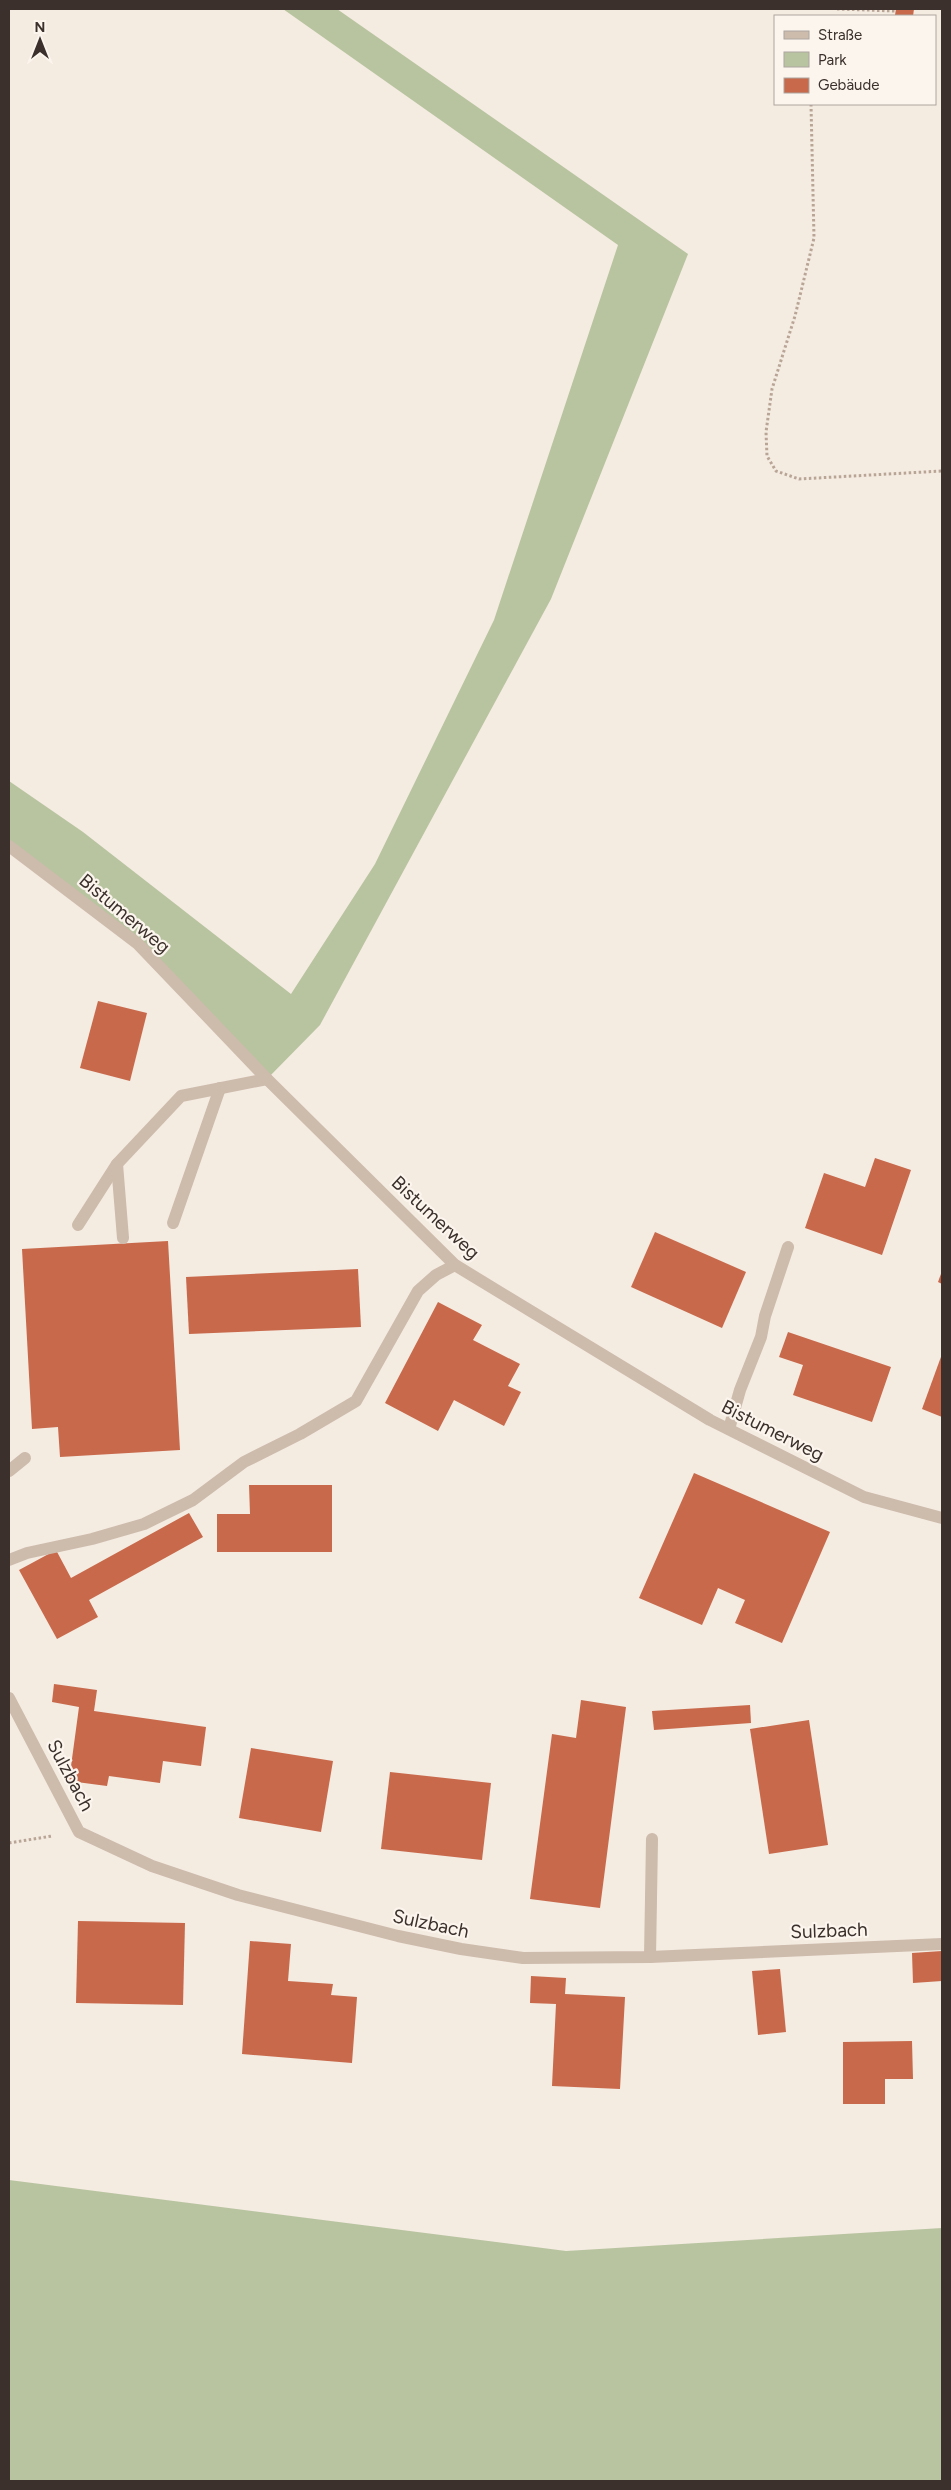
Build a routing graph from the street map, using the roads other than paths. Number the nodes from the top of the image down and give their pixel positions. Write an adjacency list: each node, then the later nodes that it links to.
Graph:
1 (9, 846): 2 (street, Bistumerweg)
2 (267, 1079): 3 (street); 9 (street, Bistumerweg)
3 (220, 1088): 4 (street); 5 (street)
4 (117, 1164): 6 (street); 7 (street)
5 (173, 1223)
6 (78, 1225)
7 (123, 1238)
8 (788, 1247): 10 (street)
9 (454, 1264): 10 (street, Bistumerweg); 14 (street)
10 (730, 1429): 13 (street, Bistumerweg)
11 (25, 1458): 12 (street)
12 (9, 1471)
13 (942, 1518)
14 (9, 1560)
15 (9, 1698): 18 (street, Sulzbach)
16 (652, 1839): 18 (street)
17 (942, 1944): 18 (street, Sulzbach)
18 (650, 1957)

